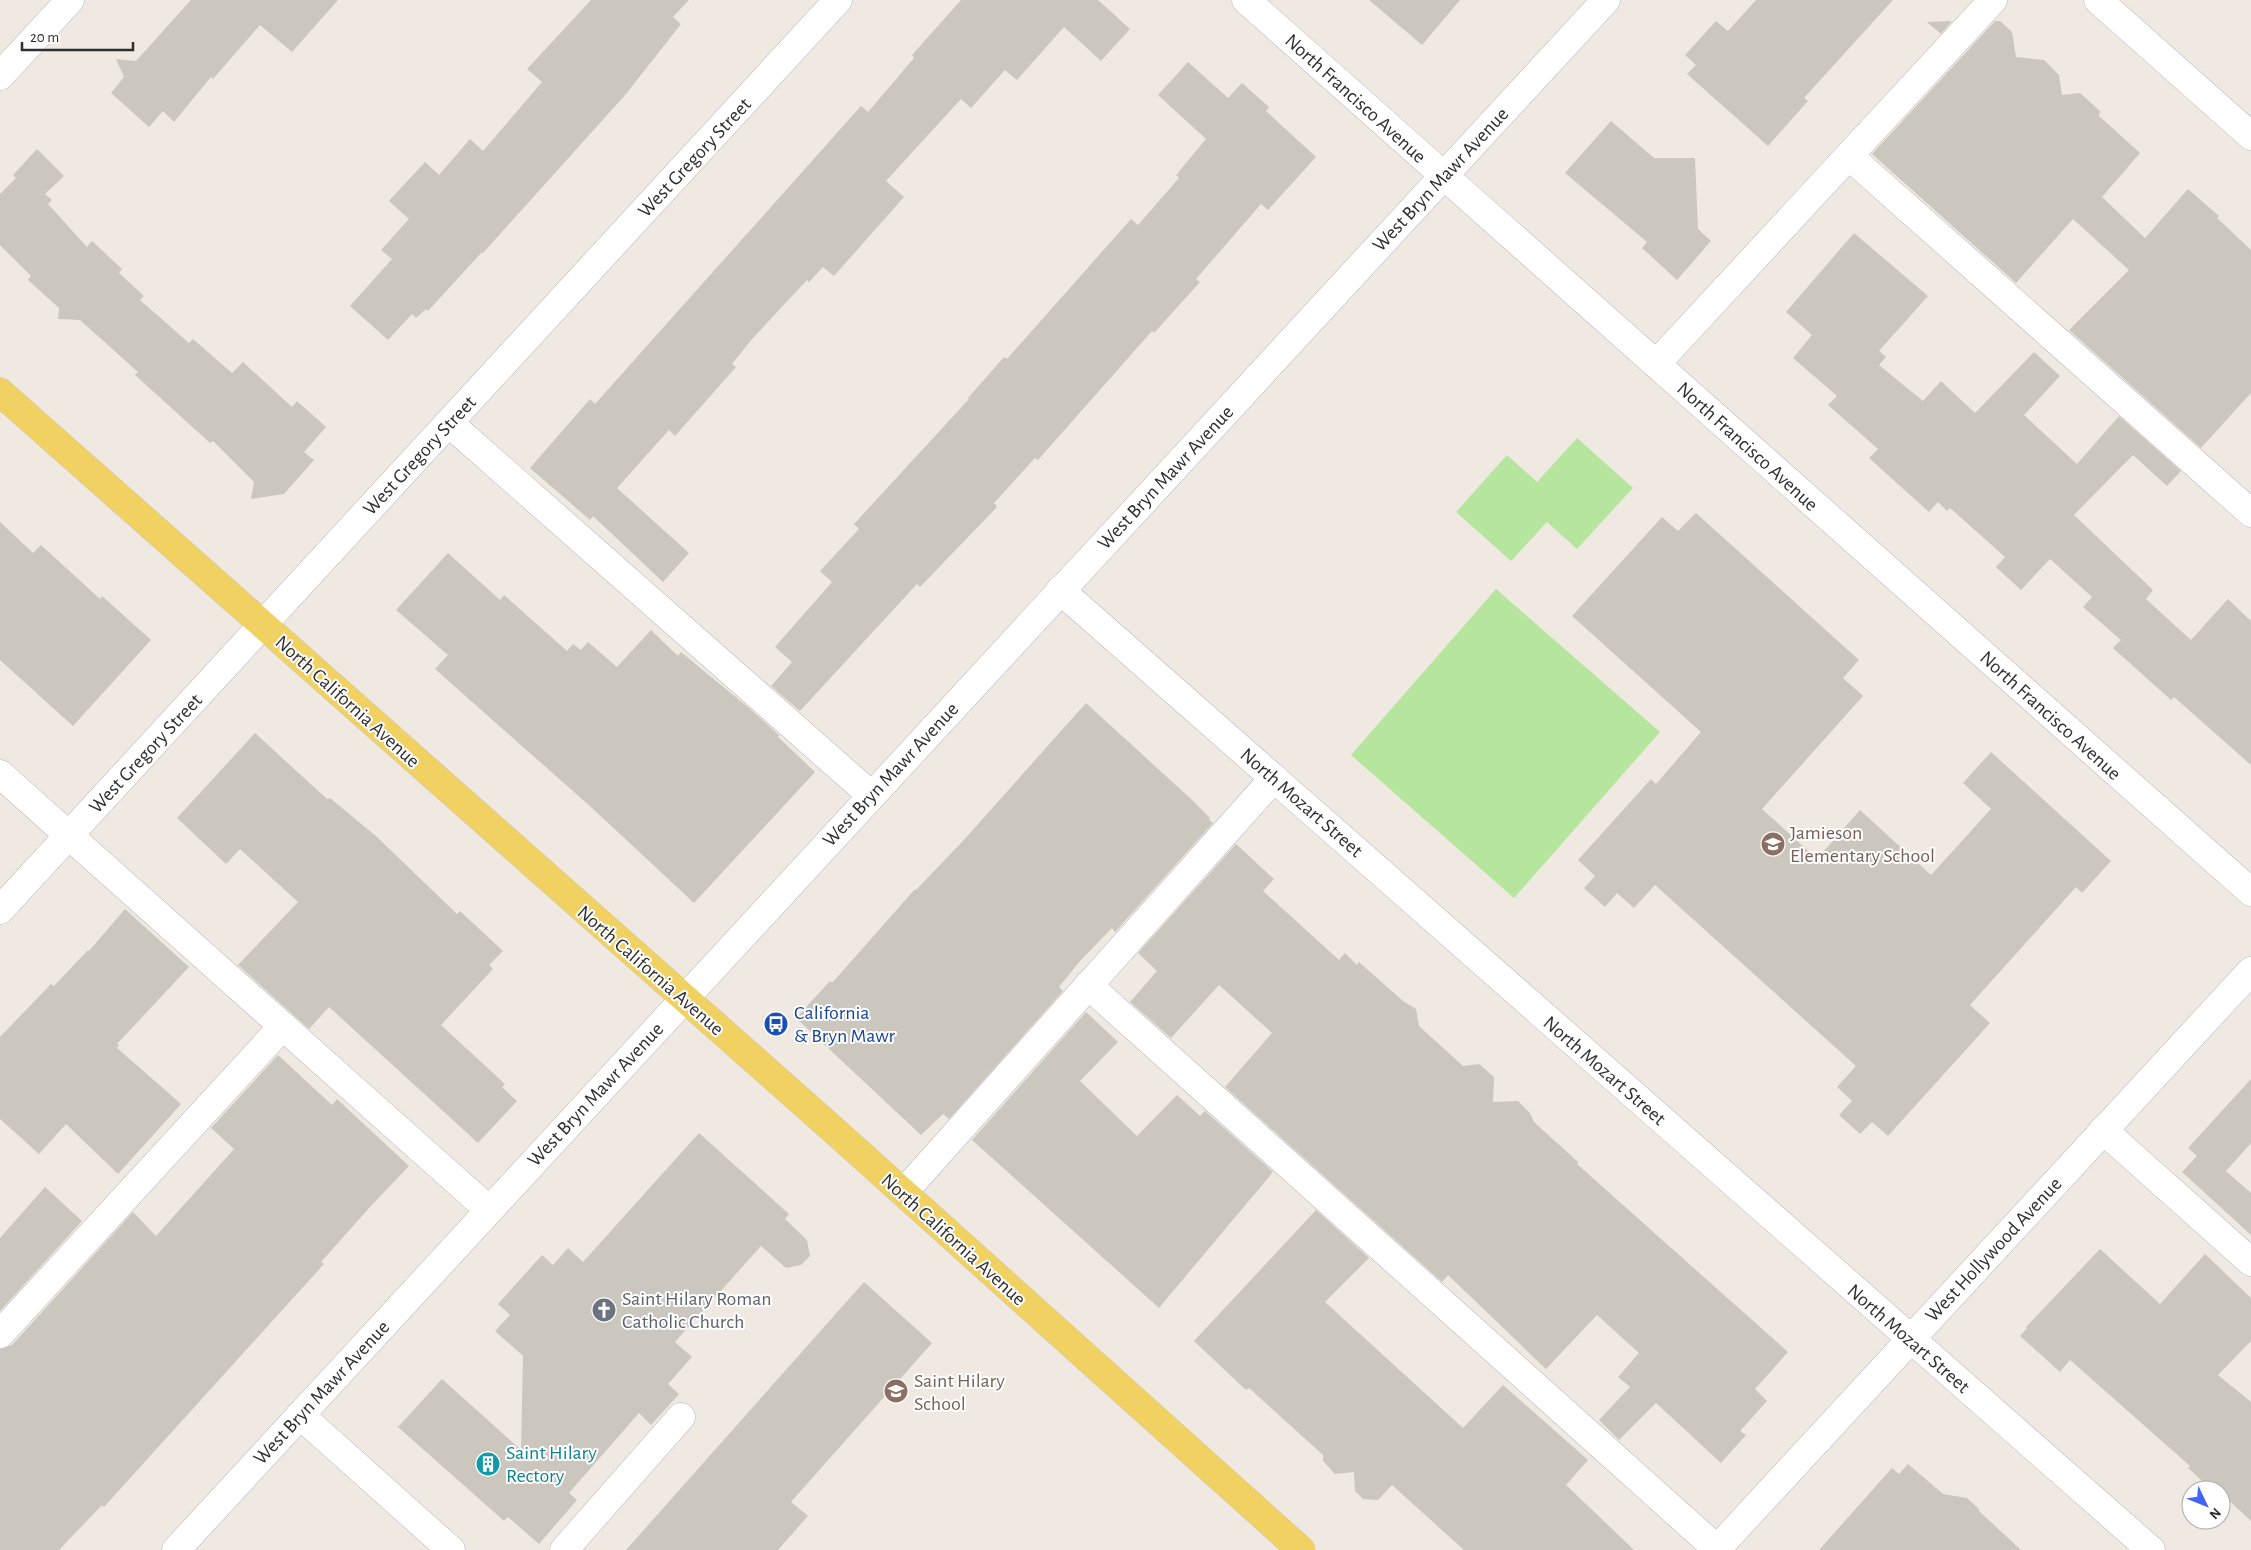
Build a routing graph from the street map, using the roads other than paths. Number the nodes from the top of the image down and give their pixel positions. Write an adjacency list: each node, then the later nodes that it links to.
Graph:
1 (70, 0): 7 (street)
2 (838, 0): 13 (street, West Gregory Street)
3 (1246, 0): 10 (street, North Francisco Avenue)
4 (1606, 0): 10 (street, West Bryn Mawr Avenue)
5 (1993, 0): 9 (street)
6 (2098, 0): 8 (street)
7 (0, 76)
8 (2251, 136)
9 (1849, 156): 11 (street); 14 (street)
10 (1443, 175): 11 (street, North Francisco Avenue); 15 (street, West Bryn Mawr Avenue)
11 (1656, 364): 21 (street, North Francisco Avenue)
12 (0, 392): 16 (main road, North California Avenue)
13 (449, 423): 16 (street, West Gregory Street); 19 (street)
14 (2251, 513)
15 (1060, 590): 18 (street, North Mozart Street); 19 (street, West Bryn Mawr Avenue)
16 (262, 625): 20 (street, West Gregory Street); 25 (main road, North California Avenue)
17 (0, 774): 20 (street)
18 (1274, 778): 24 (street); 32 (street, North Mozart Street)
19 (870, 795): 25 (street, West Bryn Mawr Avenue)
20 (69, 835): 22 (street, West Gregory Street); 26 (street)
21 (2251, 892)
22 (0, 910)
23 (2251, 971): 27 (street, West Hollywood Avenue)
24 (1088, 985): 28 (street); 39 (street)
25 (684, 998): 28 (main road, North California Avenue); 29 (street, West Bryn Mawr Avenue)
26 (283, 1026): 29 (street); 31 (street)
27 (2103, 1130): 30 (street); 32 (street, West Hollywood Avenue)
28 (902, 1192): 38 (main road, North California Avenue)
29 (489, 1210): 33 (street, West Bryn Mawr Avenue)
30 (2251, 1262)
31 (0, 1334)
32 (1910, 1338): 39 (street, West Hollywood Avenue); 40 (street, North Mozart Street)
33 (300, 1415): 35 (street, West Bryn Mawr Avenue); 36 (street)
34 (681, 1417): 37 (street)
35 (176, 1550)
36 (451, 1550)
37 (564, 1550)
38 (1301, 1550)
39 (1717, 1550)
40 (2151, 1550)

